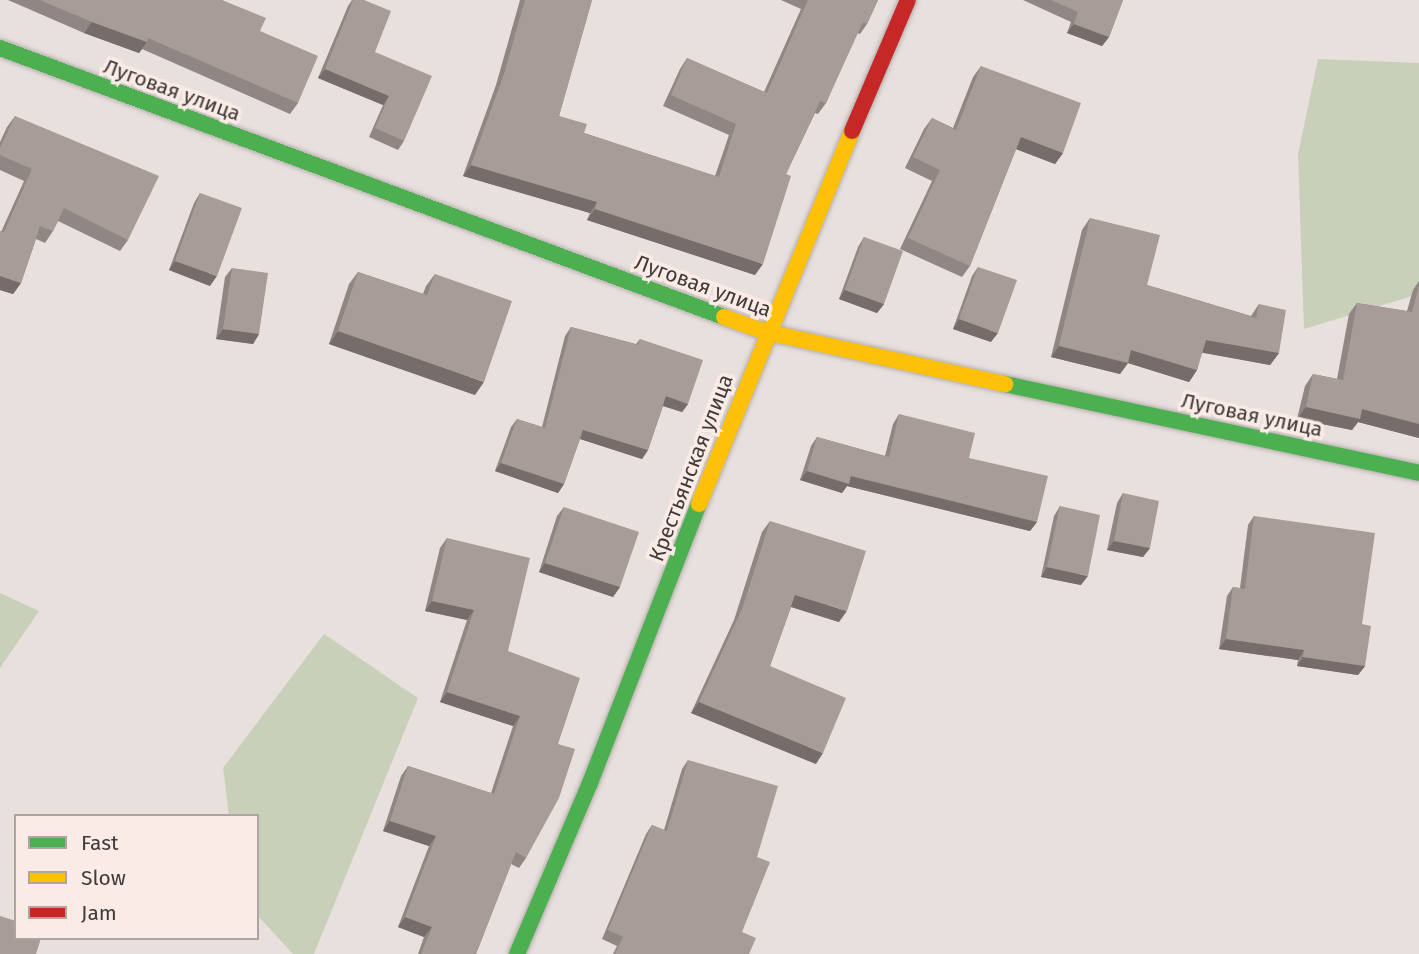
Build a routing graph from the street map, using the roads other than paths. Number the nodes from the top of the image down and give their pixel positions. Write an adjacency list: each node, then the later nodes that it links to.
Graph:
1 (908, 0): 3 (street, Крестьянская улица)
2 (0, 48): 3 (street, Луговая улица)
3 (766, 332): 4 (street, Луговая улица); 5 (street, Крестьянская улица)
4 (1419, 473)
5 (517, 954)

